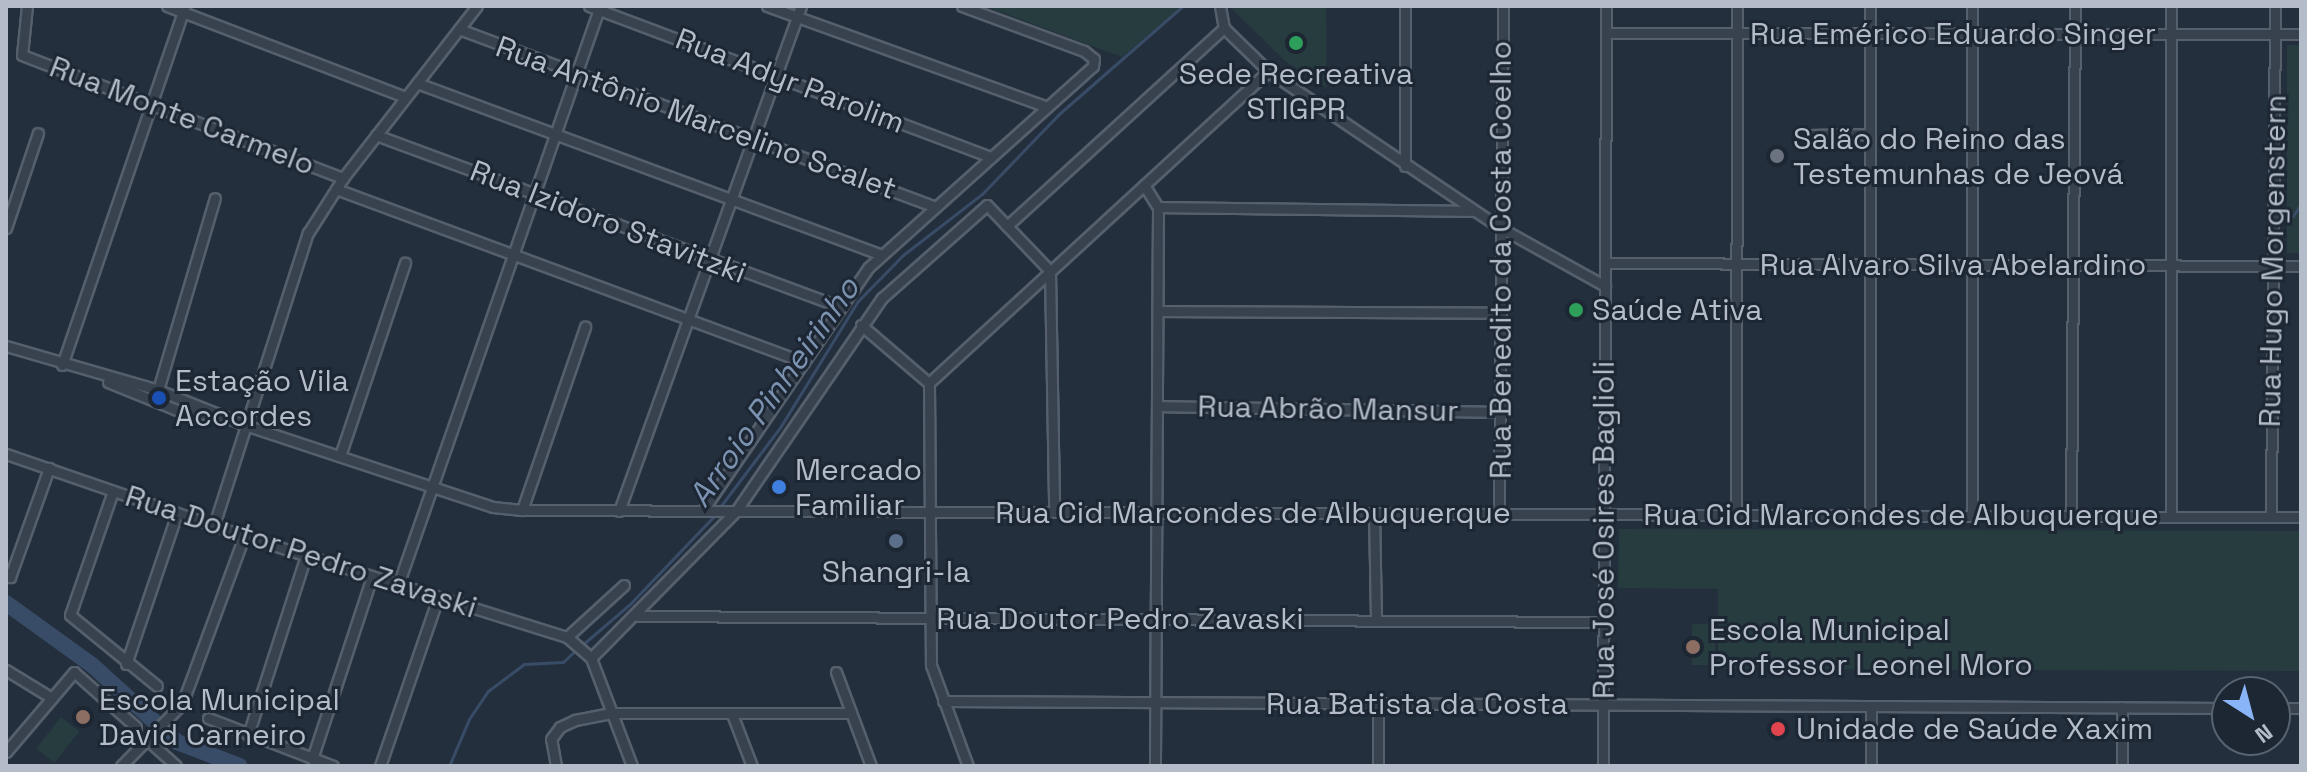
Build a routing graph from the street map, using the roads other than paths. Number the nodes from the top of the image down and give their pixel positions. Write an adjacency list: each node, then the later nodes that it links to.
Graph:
1 (27, 6): 36 (street, Rua Monte Carmelo)
2 (167, 6): 19 (street)
3 (462, 6): 18 (street)
4 (767, 6): 20 (street)
5 (801, 6): 20 (street)
6 (962, 6): 37 (street)
7 (1220, 6): 21 (street)
8 (1405, 6): 45 (street)
9 (1503, 6): 57 (street, Rua Benedito da Costa Coelho)
10 (1606, 6): 23 (street, Rua José Osires Baglioli)
11 (1737, 6): 24 (street)
12 (1870, 6): 25 (street)
13 (1972, 6): 26 (street)
14 (2075, 6): 27 (street)
15 (2171, 6): 28 (street)
16 (2275, 6): 29 (street, Rua Hugo Morgenstern)
17 (596, 7): 32 (street); 33 (street, Rua Adyr Parolim)
18 (476, 8): 22 (street)
19 (184, 9): 35 (street); 36 (street)
20 (797, 18): 33 (street); 37 (street)
21 (1224, 28): 31 (street); 55 (street)
22 (459, 29): 32 (street, Rua Antônio Marcelino Scalet); 34 (street)
23 (1606, 33): 24 (street, Rua Emérico Eduardo Singer); 62 (street, Rua José Osires Baglioli)
24 (1737, 34): 25 (street, Rua Emérico Eduardo Singer); 63 (street)
25 (1870, 34): 26 (street, Rua Emérico Eduardo Singer); 40 (street)
26 (1972, 34): 27 (street, Rua Emérico Eduardo Singer); 65 (street)
27 (2074, 34): 28 (street, Rua Emérico Eduardo Singer); 66 (street)
28 (2171, 34): 29 (street, Rua Emérico Eduardo Singer); 67 (street)
29 (2275, 34): 30 (street, Rua Emérico Eduardo Singer); 68 (street, Rua Hugo Morgenstern)
30 (2301, 34)
31 (1268, 71): 45 (street); 47 (street)
32 (576, 74): 39 (street); 43 (street, Rua Antônio Marcelino Scalet)
33 (775, 75): 43 (street); 44 (street, Rua Adyr Parolim)
34 (417, 83): 35 (street); 39 (street)
35 (405, 97): 41 (street)
36 (151, 105): 46 (street, Rua Monte Carmelo); 80 (street)
37 (1047, 107): 44 (street)
38 (38, 133): 56 (street)
39 (555, 134): 49 (street); 51 (street)
40 (1870, 134): 42 (street); 64 (street)
41 (376, 135): 46 (street); 49 (street, Rua Izidoro Stavitzki)
42 (1812, 135)
43 (752, 138): 51 (street); 52 (street, Rua Antônio Marcelino Scalet)
44 (990, 157): 52 (street)
45 (1405, 166): 54 (street)
46 (343, 178): 48 (street)
47 (1144, 185): 53 (street); 70 (street)
48 (336, 189): 58 (street); 87 (street)
49 (534, 193): 58 (street); 60 (street, Rua Izidoro Stavitzki)
50 (215, 198): 83 (street)
51 (729, 201): 59 (street); 60 (street)
52 (933, 206): 59 (street)
53 (1158, 207): 54 (street); 73 (street)
54 (1474, 211): 57 (street)
55 (1007, 226): 70 (street); 76 (street)
56 (6, 228)
57 (1501, 228): 71 (street); 74 (street, Rua Benedito da Costa Coelho)
58 (512, 255): 75 (street); 91 (street)
59 (881, 255): 72 (street)
60 (707, 260): 72 (street, Rua Izidoro Stavitzki); 75 (street)
61 (405, 263): 89 (street)
62 (1605, 263): 63 (street, Rua Alvaro Silva Abelardino); 71 (street, Rua José Osires Baglioli)
63 (1737, 264): 64 (street, Rua Alvaro Silva Abelardino); 104 (street)
64 (1870, 264): 65 (street, Rua Alvaro Silva Abelardino); 105 (street)
65 (1972, 265): 66 (street, Rua Alvaro Silva Abelardino); 106 (street)
66 (2073, 265): 67 (street, Rua Alvaro Silva Abelardino); 107 (street)
67 (2171, 266): 68 (street, Rua Alvaro Silva Abelardino); 108 (street)
68 (2273, 266): 69 (street, Rua Alvaro Silva Abelardino); 109 (street, Rua Hugo Morgenstern)
69 (2301, 266)
70 (1050, 271): 82 (street); 98 (street)
71 (1605, 286): 103 (street, Rua José Osires Baglioli)
72 (840, 307): 79 (street)
73 (1158, 311): 74 (street); 84 (street)
74 (1500, 313): 85 (street, Rua Benedito da Costa Coelho)
75 (685, 318): 79 (street); 95 (street)
76 (861, 325): 82 (street); 96 (street)
77 (585, 327): 93 (street)
78 (6, 346): 80 (street, Rua Cid Marcondes de Albuquerque)
79 (804, 362): 94 (street)
80 (62, 365): 81 (street, Rua Cid Marcondes de Albuquerque)
81 (92, 375): 83 (street, Rua Cid Marcondes de Albuquerque); 86 (street, Rua Cid Marcondes de Albuquerque)
82 (929, 383): 97 (street)
83 (158, 390): 86 (street, Rua Cid Marcondes de Albuquerque)
84 (1157, 406): 85 (street, Rua Abrão Mansur); 100 (street)
85 (1499, 412): 102 (street, Rua Benedito da Costa Coelho)
86 (219, 416): 87 (street, Rua Cid Marcondes de Albuquerque)
87 (248, 426): 89 (street, Rua Cid Marcondes de Albuquerque); 111 (street)
88 (6, 454): 90 (street, Rua Doutor Pedro Zavaski)
89 (340, 456): 91 (street, Rua Cid Marcondes de Albuquerque)
90 (49, 468): 92 (street, Rua Doutor Pedro Zavaski); 114 (street)
91 (431, 486): 93 (street, Rua Cid Marcondes de Albuquerque); 116 (street)
92 (113, 491): 99 (street, Rua Doutor Pedro Zavaski); 126 (street)
93 (522, 510): 95 (street, Rua Cid Marcondes de Albuquerque)
94 (705, 510): 95 (street, Rua Cid Marcondes de Albuquerque); 96 (street, Rua Cid Marcondes de Albuquerque)
95 (619, 511)
96 (732, 511): 97 (street, Rua Cid Marcondes de Albuquerque); 119 (street)
97 (927, 512): 98 (street, Rua Cid Marcondes de Albuquerque); 120 (street)
98 (1054, 512): 100 (street, Rua Cid Marcondes de Albuquerque)
99 (177, 513): 111 (street, Rua Doutor Pedro Zavaski); 126 (street)
100 (1157, 513): 101 (street, Rua Cid Marcondes de Albuquerque); 121 (street)
101 (1374, 513): 102 (street, Rua Cid Marcondes de Albuquerque); 122 (street)
102 (1499, 514): 103 (street, Rua Cid Marcondes de Albuquerque)
103 (1604, 514): 104 (street, Rua Cid Marcondes de Albuquerque); 123 (street, Rua José Osires Baglioli)
104 (1736, 515): 105 (street, Rua Cid Marcondes de Albuquerque)
105 (1870, 515): 106 (street, Rua Cid Marcondes de Albuquerque)
106 (1972, 515): 107 (street, Rua Cid Marcondes de Albuquerque)
107 (2071, 516): 108 (street, Rua Cid Marcondes de Albuquerque)
108 (2171, 516): 109 (street, Rua Cid Marcondes de Albuquerque)
109 (2271, 517): 110 (street, Rua Cid Marcondes de Albuquerque)
110 (2301, 517)
111 (214, 525): 112 (street, Rua Doutor Pedro Zavaski)
112 (244, 536): 113 (street, Rua Doutor Pedro Zavaski); 147 (street)
113 (306, 555): 115 (street, Rua Doutor Pedro Zavaski); 143 (street)
114 (8, 575)
115 (372, 577): 116 (street, Rua Doutor Pedro Zavaski); 146 (street)
116 (398, 585): 118 (street, Rua Doutor Pedro Zavaski)
117 (624, 585): 124 (street)
118 (438, 598): 124 (street, Rua Doutor Pedro Zavaski); 150 (street)
119 (638, 616): 120 (street, Rua Doutor Pedro Zavaski); 125 (street)
120 (930, 618): 121 (street, Rua Doutor Pedro Zavaski); 131 (street)
121 (1156, 619): 122 (street, Rua Doutor Pedro Zavaski); 132 (street)
122 (1376, 621): 123 (street, Rua Doutor Pedro Zavaski)
123 (1603, 622): 134 (street, Rua José Osires Baglioli)
124 (570, 638): 125 (street, Rua Doutor Pedro Zavaski)
125 (589, 654): 138 (street)
126 (126, 664): 129 (street)
127 (6, 670): 130 (street)
128 (836, 672): 139 (street)
129 (157, 686)
130 (50, 697): 142 (street); 145 (street)
131 (943, 701): 132 (street, Rua Batista da Costa); 155 (street)
132 (1156, 703): 133 (street, Rua Batista da Costa); 156 (street)
133 (1378, 704): 134 (street, Rua Batista da Costa); 157 (street)
134 (1603, 705): 135 (street, Rua Batista da Costa); 158 (street, Rua José Osires Baglioli)
135 (1871, 706): 136 (street, Rua Batista da Costa); 159 (street)
136 (2122, 707): 137 (street, Rua Batista da Costa); 160 (street)
137 (2211, 708)
138 (612, 713): 140 (street); 151 (street); 152 (street)
139 (851, 713): 140 (street); 154 (street)
140 (732, 714): 153 (street)
141 (208, 718): 143 (street)
142 (136, 727)
143 (248, 735): 146 (street)
144 (153, 745): 148 (street)
145 (6, 752)
146 (312, 759): 149 (street)
147 (121, 766)
148 (176, 766)
149 (333, 766)
150 (380, 766)
151 (556, 766)
152 (632, 766)
153 (752, 766)
154 (871, 766)
155 (968, 766)
156 (1155, 766)
157 (1378, 766)
158 (1603, 766)
159 (1871, 766)
160 (2122, 766)

